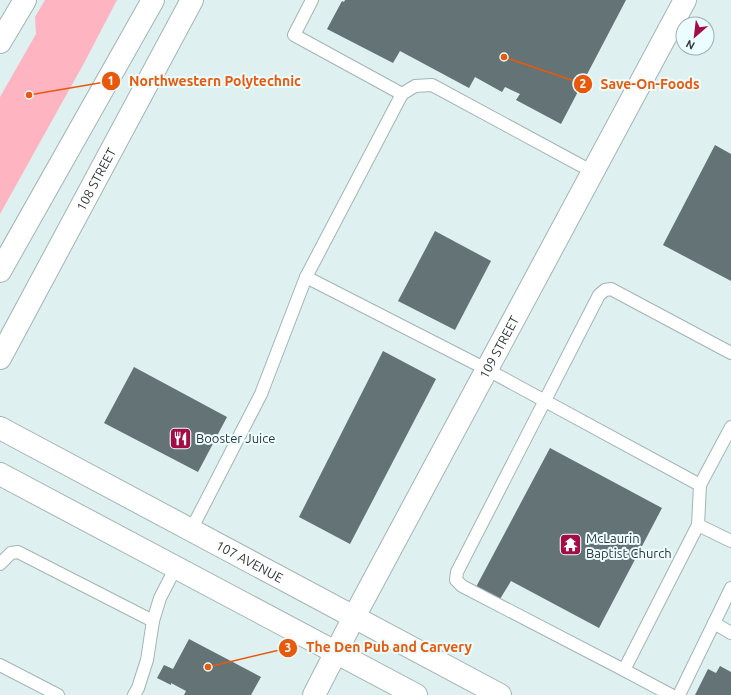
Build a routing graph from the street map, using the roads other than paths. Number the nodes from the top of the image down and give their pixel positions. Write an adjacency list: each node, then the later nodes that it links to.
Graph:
1 (25, 0): 6 (main road)
2 (153, 0): 9 (main road)
3 (192, 0): 12 (main road, 108 STREET)
4 (312, 0): 7 (lane)
5 (685, 0): 8 (main road, 109 STREET)
6 (0, 42)
7 (402, 94): 8 (lane); 10 (lane)
8 (593, 172): 13 (main road, 109 STREET)
9 (0, 271)
10 (306, 277): 13 (lane); 20 (lane)
11 (731, 353): 14 (lane)
12 (0, 358)
13 (488, 370): 14 (lane); 25 (main road, 109 STREET)
14 (544, 400): 18 (lane); 31 (lane)
15 (731, 427): 18 (lane)
16 (0, 428): 20 (main road, 107 AVENUE)
17 (0, 474): 23 (main road)
18 (700, 485): 19 (lane)
19 (698, 525): 21 (lane); 31 (lane)
20 (191, 530): 25 (main road, 107 AVENUE)
21 (731, 541)
22 (0, 564): 26 (lane)
23 (176, 567): 26 (lane); 29 (main road)
24 (731, 588): 27 (lane)
25 (354, 617): 29 (main road, 109 STREET); 36 (main road, 107 AVENUE)
26 (153, 621): 33 (lane)
27 (714, 623): 28 (lane); 38 (lane)
28 (731, 632)
29 (336, 652): 34 (main road, 109 STREET); 35 (main road)
30 (0, 665): 32 (lane)
31 (624, 670): 37 (lane)
32 (58, 695)
33 (134, 695)
34 (314, 695)
35 (416, 695)
36 (500, 695)
37 (671, 695)
38 (679, 695)

